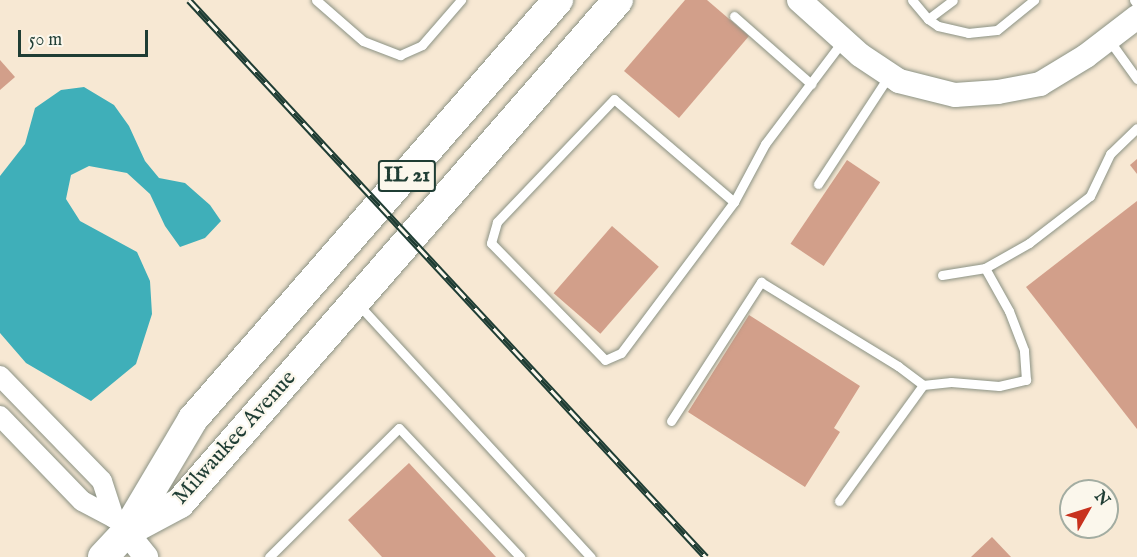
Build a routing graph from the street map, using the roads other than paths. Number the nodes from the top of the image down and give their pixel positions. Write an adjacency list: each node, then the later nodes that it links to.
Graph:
1 (316, 0): 2 (lane)
2 (461, 0)
3 (558, 0): 30 (main road, Milwaukee Avenue / IL 21)
4 (618, 0): 24 (main road, Milwaukee Avenue / IL 21)
5 (800, 0): 14 (street)
6 (912, 0): 13 (lane)
7 (953, 0): 13 (lane)
8 (1034, 0): 13 (lane)
9 (1134, 0): 10 (lane)
10 (1137, 4)
11 (734, 16): 18 (lane)
12 (1137, 17): 15 (street)
13 (928, 19)
14 (844, 40): 16 (street); 18 (lane)
15 (1109, 40): 16 (street); 17 (lane)
16 (890, 75): 20 (lane)
17 (1137, 79)
18 (811, 84): 21 (lane)
19 (1137, 128): 22 (lane)
20 (818, 184)
21 (734, 202): 21 (lane)
22 (985, 268): 23 (lane); 26 (lane)
23 (942, 274)
24 (356, 302): 30 (main road, Milwaukee Avenue / IL 21); 35 (lane)
25 (0, 376): 30 (street)
26 (923, 385): 28 (lane); 29 (lane)
27 (0, 416): 30 (street)
28 (671, 422)
29 (839, 501)
30 (120, 525): 31 (main road, IL 21); 32 (street)
31 (103, 557)
32 (146, 557)
33 (269, 557): 34 (lane)
34 (520, 557)
35 (591, 557)

